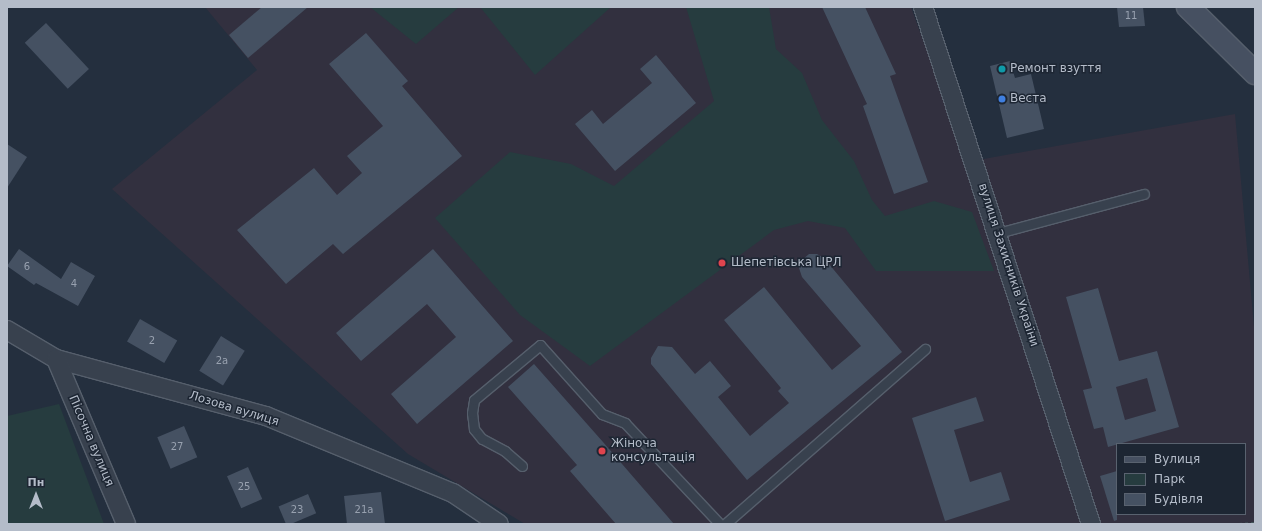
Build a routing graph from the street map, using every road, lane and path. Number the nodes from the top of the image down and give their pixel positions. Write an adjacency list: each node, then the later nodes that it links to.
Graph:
1 (923, 7): 5 (street, вулиця Захисників України)
2 (1188, 7): 3 (main road)
3 (1255, 73)
4 (1144, 194): 5 (lane)
5 (998, 233): 15 (street, вулиця Захисників України)
6 (7, 330): 8 (street, Лозова вулиця)
7 (925, 349): 14 (lane)
8 (56, 359): 11 (street, Пісочна вулиця); 12 (street, Лозова вулиця)
9 (522, 466): 13 (lane)
10 (1255, 522): 18 (path)
11 (126, 524)
12 (499, 524)
13 (720, 524)
14 (725, 524)
15 (1091, 524)
16 (1157, 524): 17 (path)
17 (1201, 524)
18 (1239, 524)

